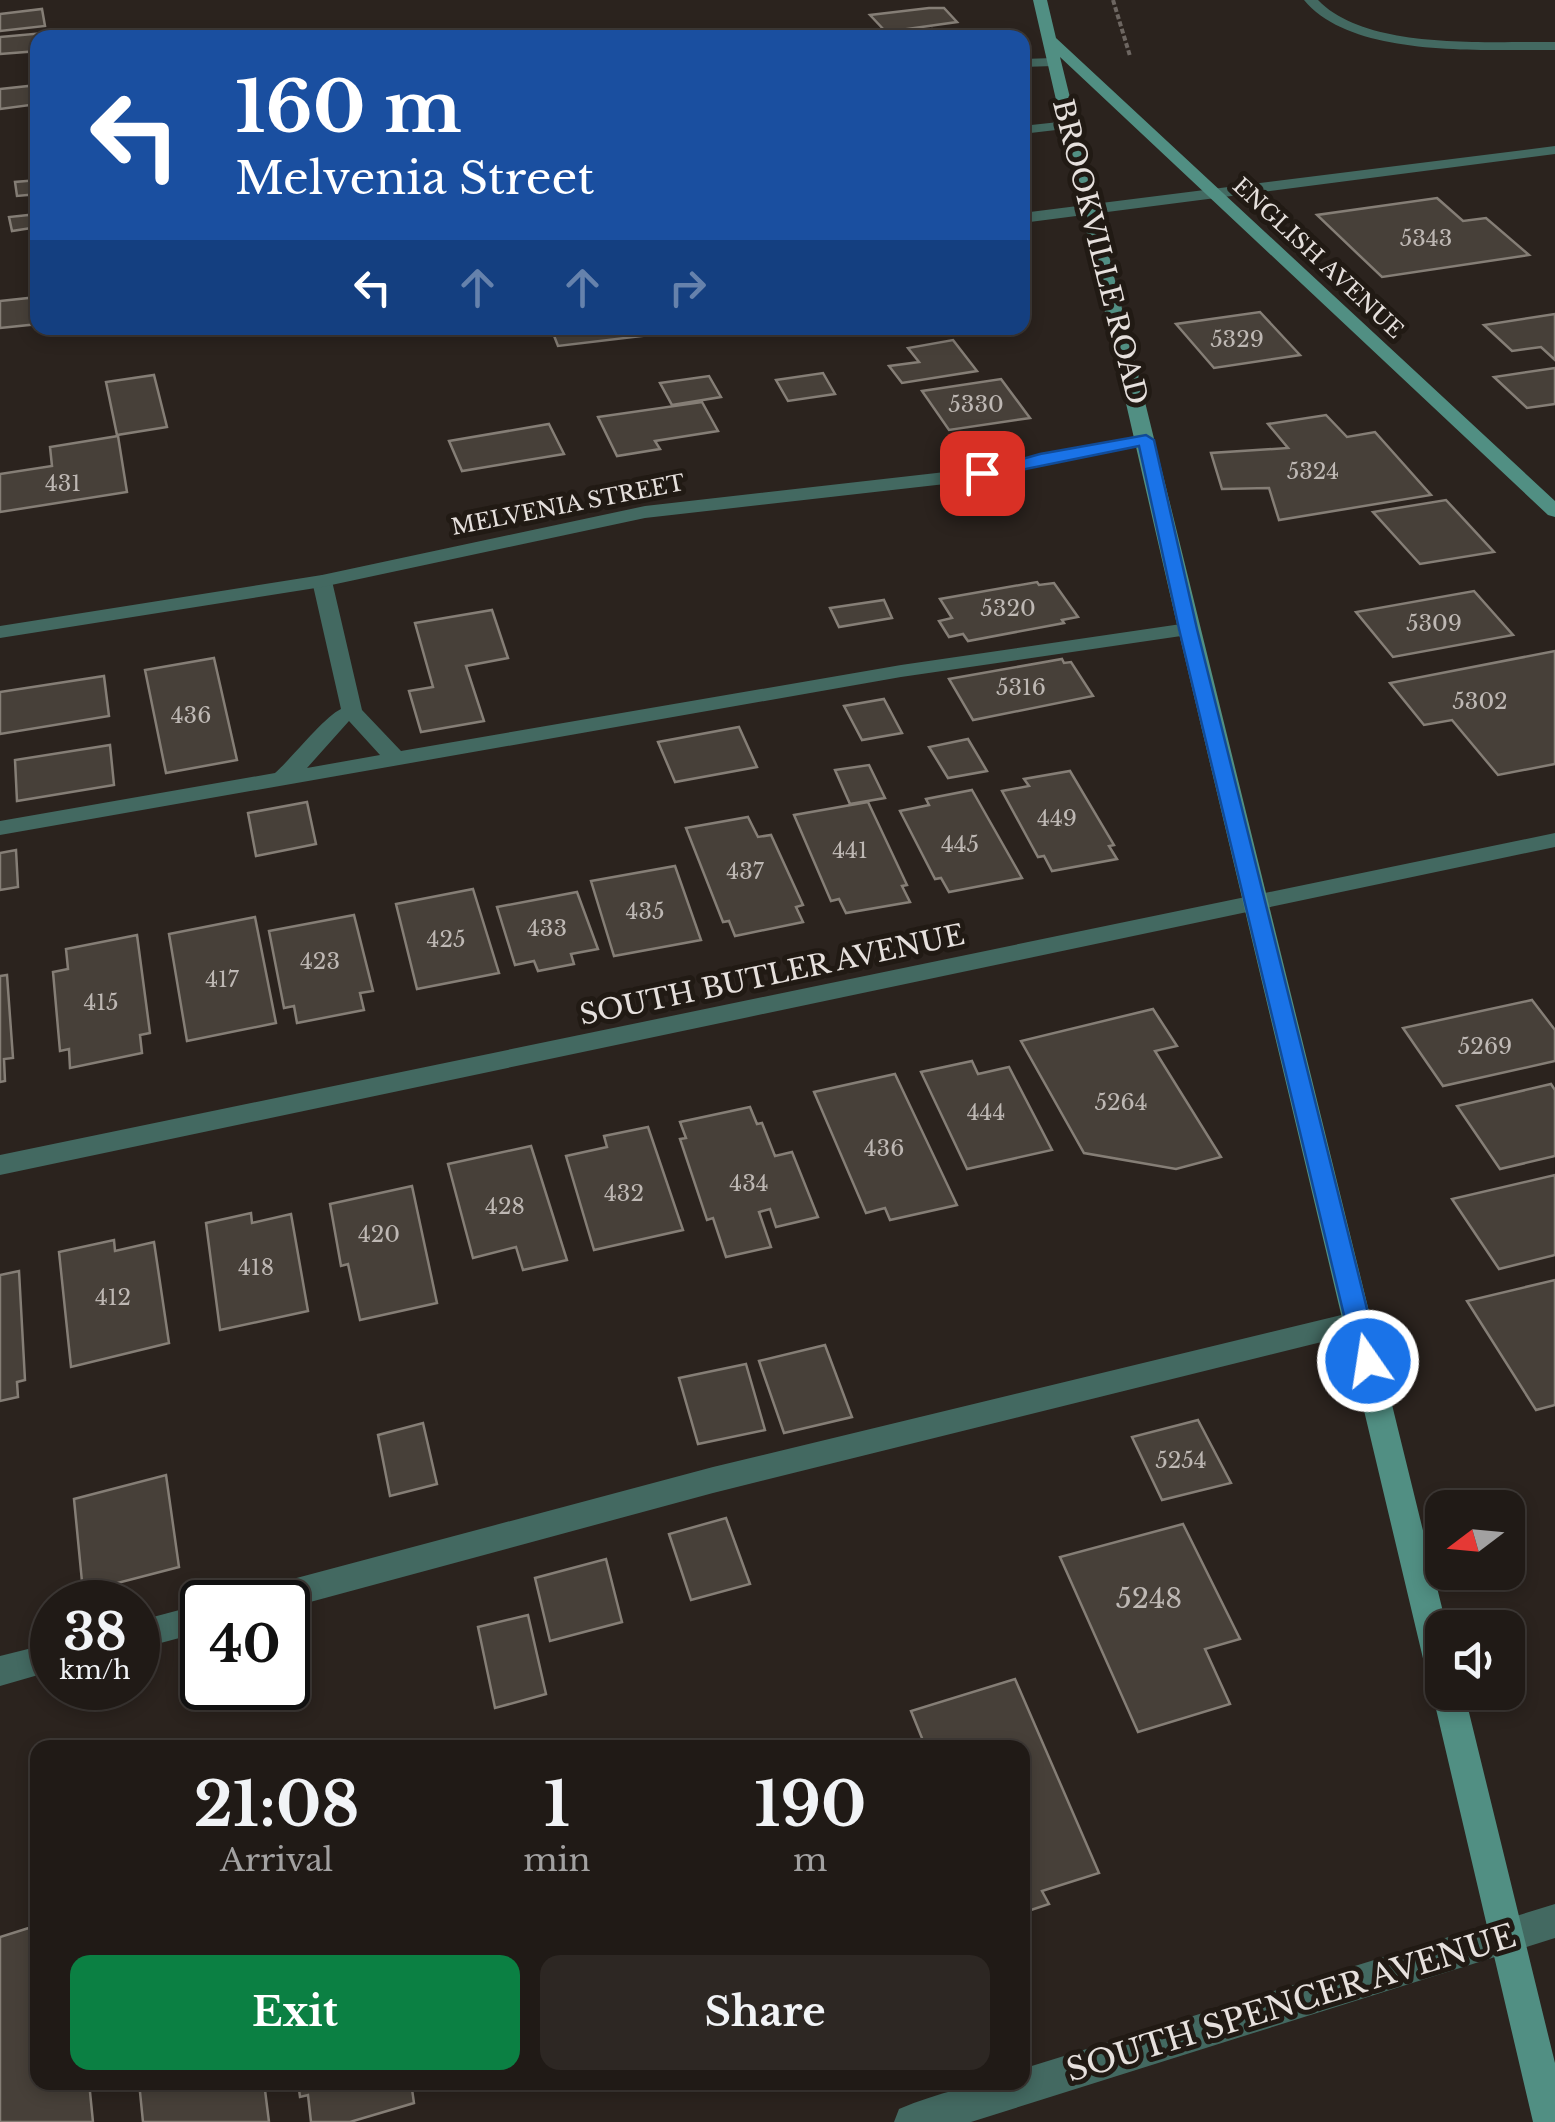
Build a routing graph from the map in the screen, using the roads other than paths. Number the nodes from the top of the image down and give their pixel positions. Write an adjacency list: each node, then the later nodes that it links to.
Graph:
1 (1040, 0): 4 (street, BROOKVILLE ROAD)
2 (1311, 0): 3 (street)
3 (1555, 46)
4 (1052, 50): 5 (street); 6 (street, BROOKVILLE ROAD); 9 (street, ENGLISH AVENUE)
5 (1030, 60)
6 (1068, 126): 7 (street); 10 (street, BROOKVILLE ROAD)
7 (1030, 129)
8 (1555, 150): 9 (street)
9 (1217, 195): 10 (street); 13 (street, ENGLISH AVENUE)
10 (1090, 210): 11 (street); 12 (street, BROOKVILLE ROAD)
11 (1030, 217)
12 (1146, 440): 14 (street, MELVENIA STREET); 15 (street, BROOKVILLE ROAD)
13 (1555, 511)
14 (322, 581): 16 (street, MELVENIA STREET); 17 (street)
15 (1188, 629): 18 (street); 22 (street, BROOKVILLE ROAD)
16 (0, 632)
17 (352, 712): 18 (street); 19 (street)
18 (396, 759): 19 (street)
19 (281, 780): 20 (street)
20 (0, 828)
21 (1555, 840): 22 (street, SOUTH BUTLER AVENUE)
22 (1257, 905): 23 (street, SOUTH BUTLER AVENUE); 24 (street, BROOKVILLE ROAD)
23 (0, 1166)
24 (1358, 1322): 25 (street); 26 (street, BROOKVILLE ROAD)
25 (310, 1588)
26 (1427, 1610)
27 (30, 1662): 28 (street)
28 (0, 1670)
29 (1452, 1710): 31 (street)
30 (1555, 1921): 31 (street, SOUTH SPENCER AVENUE)
31 (1506, 1936): 32 (street, SOUTH SPENCER AVENUE); 35 (street)
32 (1030, 2085)
33 (1014, 2090): 34 (street, SOUTH SPENCER AVENUE)
34 (912, 2122)
35 (1551, 2122)

